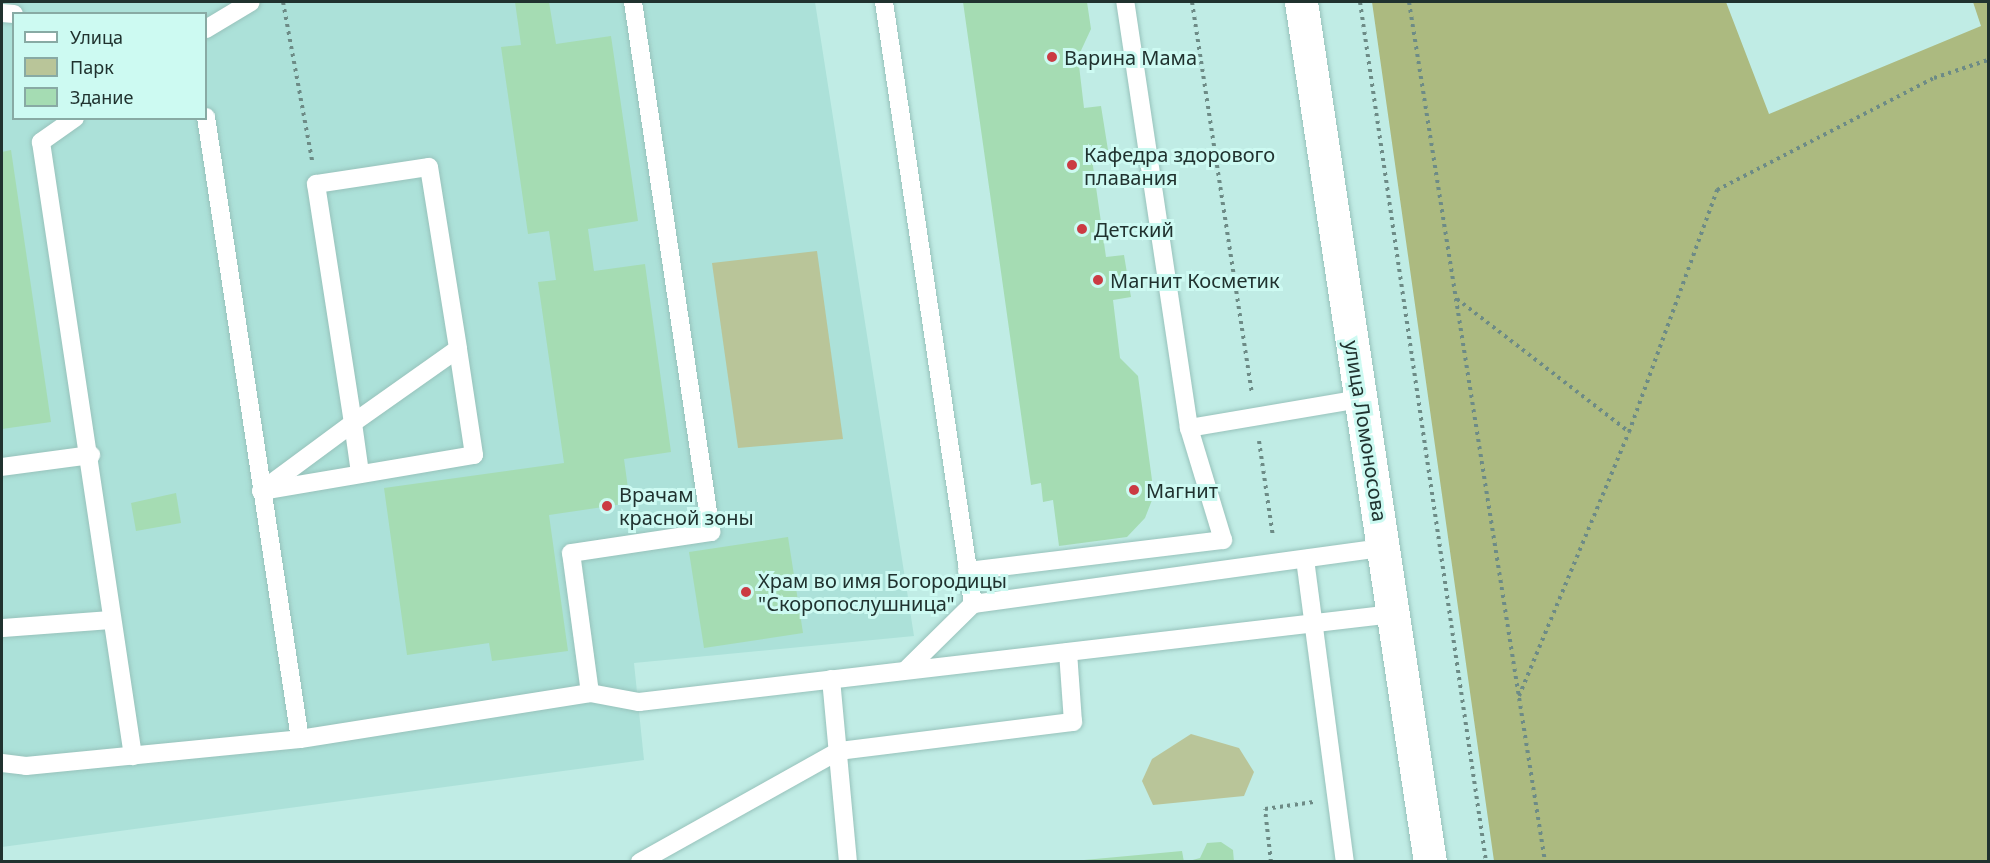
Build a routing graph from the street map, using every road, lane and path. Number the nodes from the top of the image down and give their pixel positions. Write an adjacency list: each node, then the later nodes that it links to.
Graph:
1 (250, 2): 10 (lane)
2 (284, 2): 14 (path)
3 (633, 2): 38 (lane)
4 (884, 2): 29 (lane)
5 (1125, 2): 20 (lane)
6 (1192, 2): 18 (path)
7 (1301, 2): 17 (main road, улица Ломоносова)
8 (1360, 2): 50 (path)
9 (1409, 2): 15 (path)
10 (207, 29)
11 (1989, 60): 21 (path)
12 (72, 120): 22 (lane)
13 (206, 120): 25 (lane)
14 (316, 184): 16 (lane); 19 (lane)
15 (1456, 298): 21 (path); 39 (path)
16 (458, 349): 19 (lane); 24 (lane)
17 (1362, 399): 18 (lane); 26 (main road, улица Ломоносова)
18 (1255, 417): 20 (lane); 28 (path)
19 (353, 423): 24 (lane); 25 (lane)
20 (1189, 428): 29 (lane)
21 (1629, 432): 39 (path)
22 (91, 454): 23 (lane); 32 (lane)
23 (2, 467)
24 (360, 473): 25 (lane)
25 (261, 491): 40 (lane)
26 (1384, 548): 27 (lane); 31 (main road, улица Ломоносова)
27 (1305, 559): 28 (lane); 33 (lane)
28 (1251, 566): 30 (lane)
29 (967, 571): 30 (lane)
30 (973, 604): 36 (lane)
31 (1393, 614): 33 (lane); 49 (main road, улица Ломоносова)
32 (112, 620): 34 (lane); 42 (lane)
33 (1314, 624): 35 (lane); 48 (lane)
34 (2, 628)
35 (1068, 652): 36 (lane); 41 (lane)
36 (906, 670): 37 (lane)
37 (831, 679): 38 (lane); 41 (lane)
38 (590, 693): 40 (lane)
39 (1519, 696): 51 (path)
40 (300, 739): 42 (lane)
41 (838, 751): 45 (lane); 46 (lane)
42 (133, 756): 43 (lane)
43 (2, 763)
44 (1313, 802): 47 (path)
45 (640, 861)
46 (848, 861)
47 (1271, 861)
48 (1345, 861)
49 (1430, 861)
50 (1486, 861)
51 (1545, 861)

